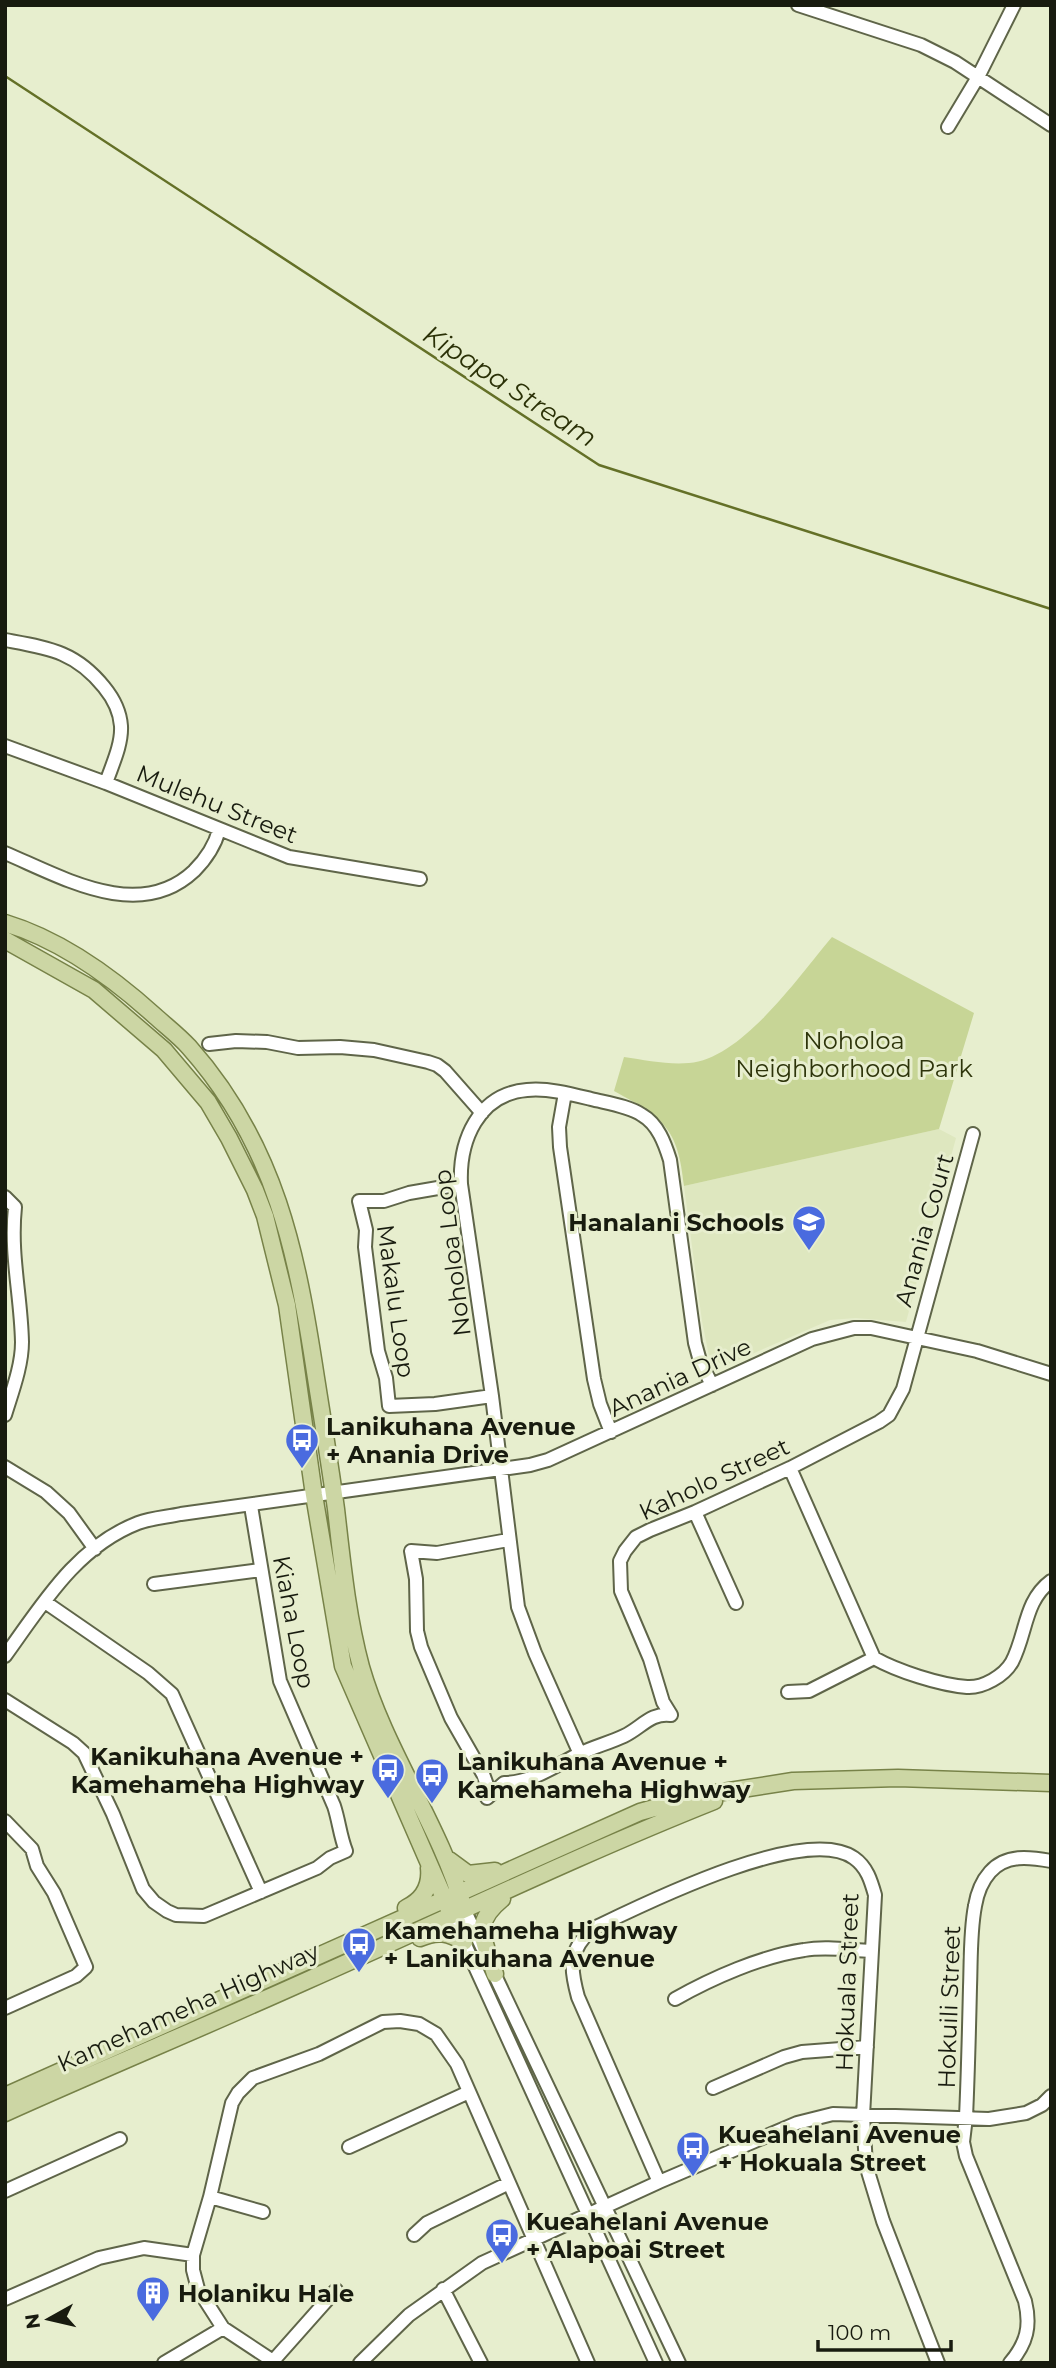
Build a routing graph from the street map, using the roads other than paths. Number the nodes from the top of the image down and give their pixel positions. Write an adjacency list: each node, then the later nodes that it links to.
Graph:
1 (798, 5): 3 (street)
2 (1014, 5): 3 (street)
3 (978, 77): 4 (street); 5 (street)
4 (1051, 125)
5 (948, 127)
6 (5, 640): 8 (street)
7 (5, 746): 8 (street, Mulehu Street)
8 (106, 783): 9 (street, Mulehu Street)
9 (219, 830): 10 (street); 11 (street, Mulehu Street)
10 (5, 853)
11 (420, 879)
12 (5, 923): 29 (main road)
13 (5, 940): 30 (main road)
14 (209, 1044): 16 (street)
15 (565, 1093): 16 (street, Noholoa Loop); 22 (street, Noholoa Loop); 25 (street)
16 (482, 1113): 18 (street, Noholoa Loop)
17 (973, 1134): 20 (street, Anania Court)
18 (461, 1184): 23 (street, Noholoa Loop); 23 (street, Makalu Loop)
19 (5, 1197): 24 (street)
20 (916, 1337): 21 (street, Anania Drive); 22 (street, Anania Drive); 27 (street, Kaholo Street)
21 (1051, 1374)
22 (712, 1385): 25 (street, Anania Drive)
23 (492, 1396): 28 (street, Noholoa Loop)
24 (5, 1415)
25 (611, 1432): 28 (street, Anania Drive)
26 (5, 1467): 34 (street)
27 (790, 1468): 32 (street, Kaholo Street); 41 (street)
28 (501, 1469): 29 (street, Anania Drive); 33 (street, Noholoa Loop)
29 (334, 1492): 30 (street, Anania Drive); 48 (main road)
30 (314, 1495): 31 (street, Anania Drive); 49 (main road)
31 (251, 1506): 34 (street, Anania Drive); 35 (street, Kiaha Loop)
32 (695, 1512): 39 (street); 44 (street, Kaholo Street)
33 (508, 1540): 44 (street, Noholoa Loop); 44 (street, Kaholo Street)
34 (95, 1549): 38 (street, Anania Drive)
35 (261, 1570): 37 (street); 53 (street, Kiaha Loop)
36 (1051, 1581): 41 (street)
37 (154, 1584)
38 (45, 1602): 40 (street, Anania Drive); 53 (street)
39 (736, 1603)
40 (5, 1656)
41 (874, 1658): 42 (street)
42 (788, 1692)
43 (5, 1700): 53 (street, Kiaha Loop)
44 (580, 1754)
45 (1051, 1783): 46 (main road, Kamehameha Highway)
46 (736, 1792): 51 (main road, Kamehameha Highway); 52 (main road, Kamehameha Highway)
47 (5, 1821): 61 (street)
48 (444, 1854): 51 (main road); 54 (main road)
49 (428, 1858): 54 (main road); 58 (main road)
50 (1051, 1860): 69 (street, Hokuili Street)
51 (511, 1868): 54 (main road, Kamehameha Highway)
52 (514, 1888): 54 (main road, Kamehameha Highway); 57 (main road)
53 (261, 1892)
54 (455, 1904): 55 (street); 57 (street); 58 (main road, Kamehameha Highway); 59 (main road, Kamehameha Highway)
55 (464, 1942): 59 (main road); 78 (street)
56 (870, 1951): 60 (street); 62 (street, Hokuala Street); 73 (street, Hokuala Street)
57 (495, 1974): 76 (street)
58 (264, 1979): 65 (main road, Kamehameha Highway)
59 (307, 1981): 67 (main road, Kamehameha Highway)
60 (675, 1999)
61 (5, 2008)
62 (867, 2047): 63 (street); 68 (street, Hokuala Street)
63 (713, 2088)
64 (469, 2092): 71 (street); 72 (street); 75 (street)
65 (5, 2096)
66 (1048, 2106): 69 (street)
67 (5, 2113)
68 (863, 2116): 69 (street); 73 (street); 93 (street, Hokuala Street)
69 (967, 2117): 94 (street, Hokuili Street)
70 (120, 2138): 74 (street)
71 (349, 2147)
72 (509, 2182): 79 (street); 80 (street)
73 (659, 2182): 76 (street)
74 (5, 2191)
75 (210, 2197): 77 (street); 81 (street)
76 (606, 2208): 78 (street); 92 (street)
77 (263, 2212)
78 (590, 2215): 80 (street); 91 (street)
79 (414, 2235)
80 (533, 2239): 82 (street); 90 (street)
81 (193, 2255): 84 (street); 85 (street)
82 (443, 2289): 88 (street); 89 (street)
83 (336, 2290): 86 (street)
84 (5, 2298)
85 (223, 2328): 86 (street); 87 (street)
86 (275, 2362)
87 (164, 2363)
88 (360, 2363)
89 (481, 2363)
90 (588, 2363)
91 (656, 2363)
92 (679, 2363)
93 (938, 2363)
94 (1010, 2363)

